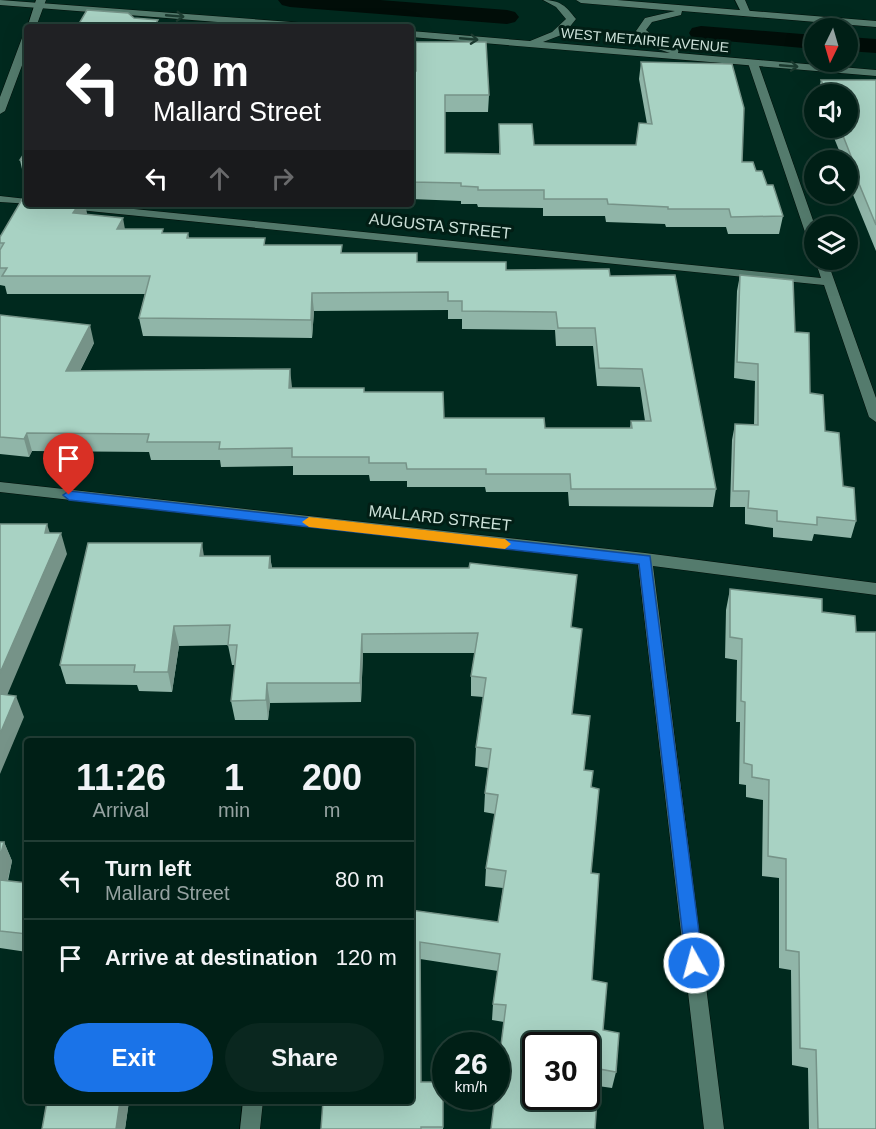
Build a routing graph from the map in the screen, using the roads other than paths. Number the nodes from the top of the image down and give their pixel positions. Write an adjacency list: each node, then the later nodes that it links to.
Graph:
1 (89, 0): 7 (street)
2 (548, 0): 14 (street)
3 (581, 0): 8 (street)
4 (740, 0): 9 (street)
5 (0, 2): 6 (street)
6 (40, 2): 7 (street); 10 (street)
7 (116, 11): 11 (street, one-way to 11)
8 (720, 12): 9 (street); 16 (street)
9 (746, 14): 12 (street)
10 (32, 24)
11 (280, 24)
12 (876, 24)
13 (414, 34): 14 (street, WEST METAIRIE AVENUE, one-way to 14)
14 (526, 44): 16 (street, WEST METAIRIE AVENUE)
15 (24, 46): 19 (street)
16 (694, 58): 17 (street, WEST METAIRIE AVENUE)
17 (753, 63): 18 (street, WEST METAIRIE AVENUE, one-way to 18); 23 (street)
18 (876, 73)
19 (0, 111)
20 (0, 199): 21 (street)
21 (24, 202)
22 (78, 207): 25 (street, AUGUSTA STREET)
23 (805, 216)
24 (824, 270): 25 (street)
25 (828, 282): 26 (street)
26 (876, 417)
27 (0, 488): 28 (street, MALLARD STREET)
28 (645, 560): 29 (street, MALLARD STREET); 32 (street)
29 (876, 589)
30 (253, 1104): 31 (street)
31 (250, 1129)
32 (714, 1129)

